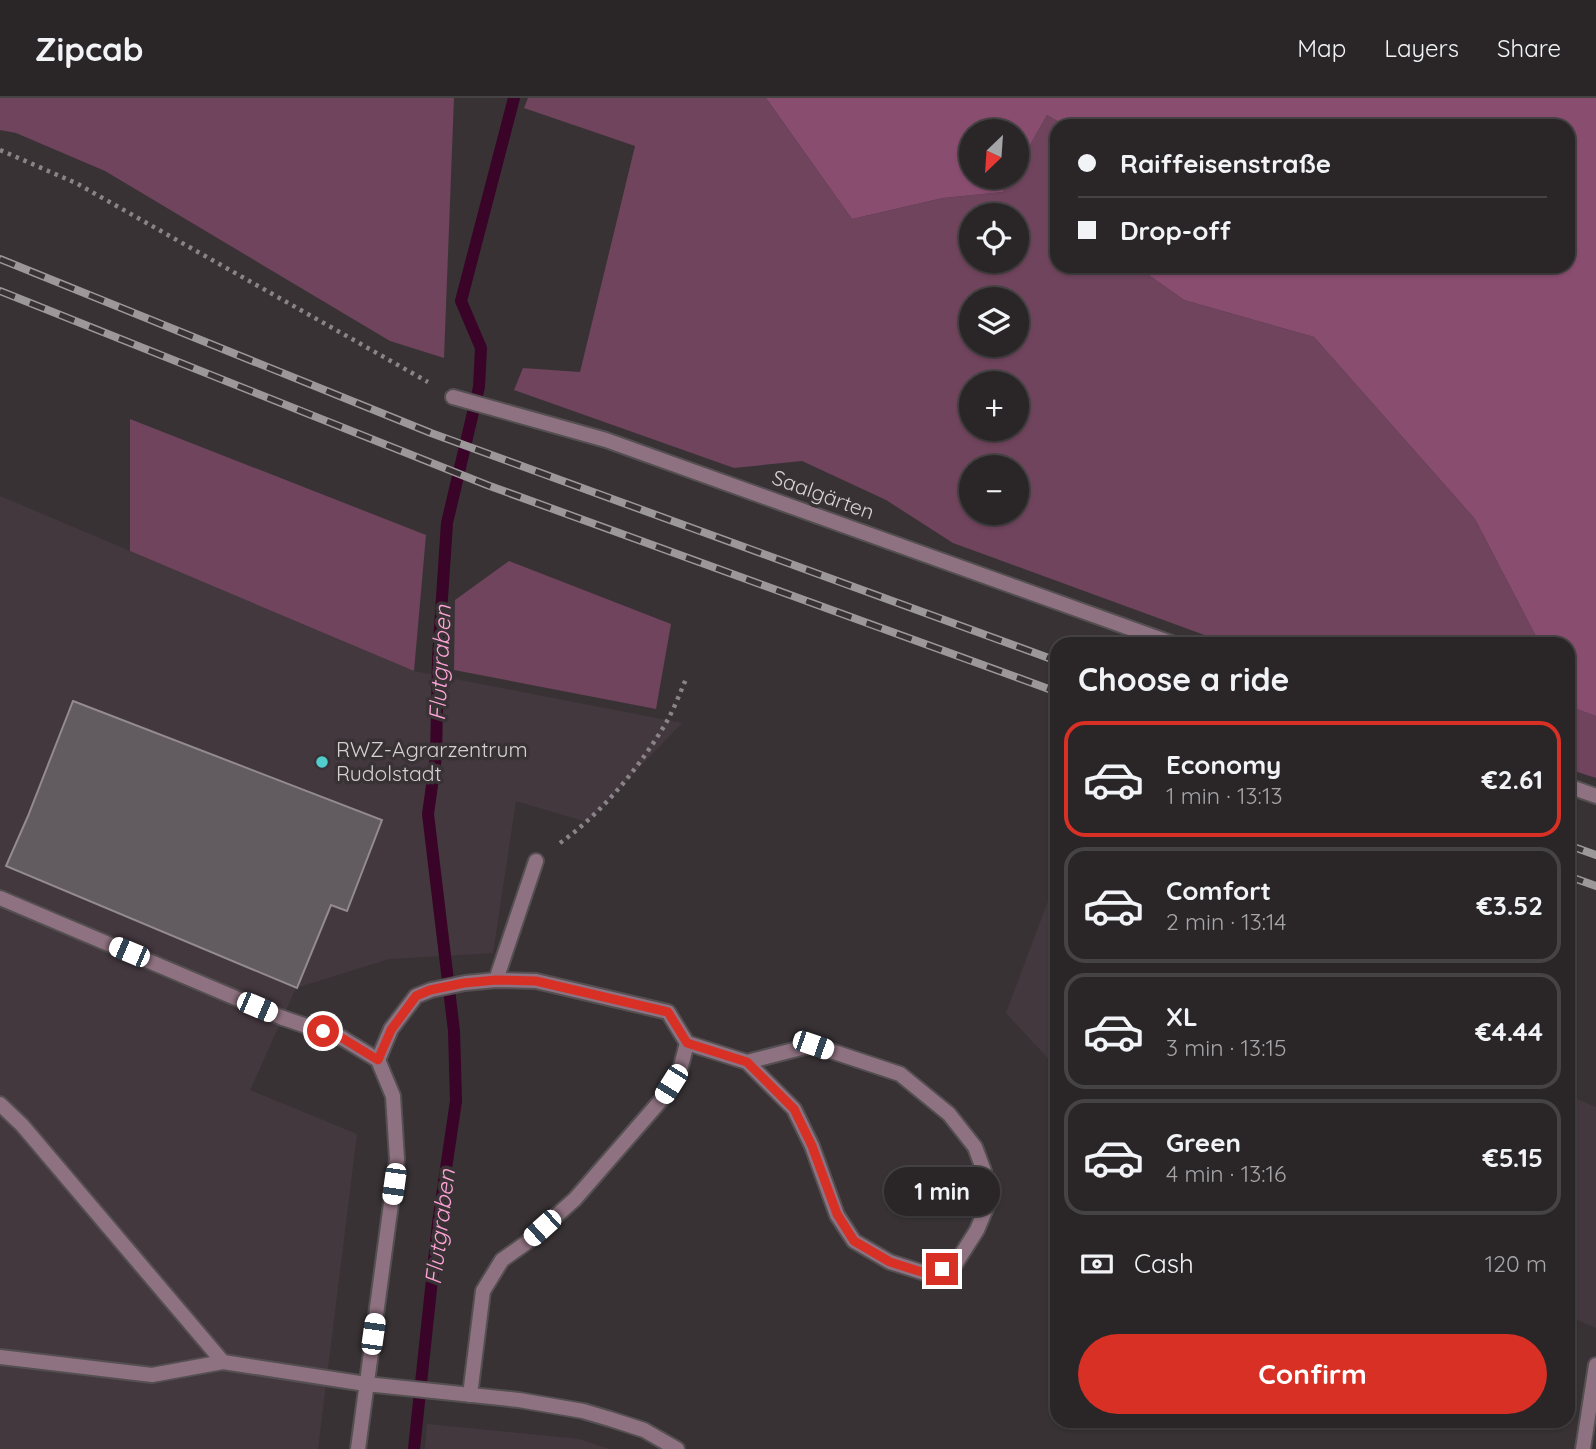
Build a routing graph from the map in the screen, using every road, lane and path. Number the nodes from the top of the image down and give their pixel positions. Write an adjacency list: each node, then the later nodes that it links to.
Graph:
1 (0, 150): 2 (path)
2 (453, 397): 3 (street, Saalgärten)
3 (1155, 637)
4 (686, 679): 7 (path)
5 (1575, 788): 6 (street)
6 (1596, 796)
7 (536, 860): 9 (street)
8 (0, 898): 11 (street)
9 (496, 980): 10 (street); 11 (street)
10 (687, 1043): 12 (street); 18 (street)
11 (378, 1060): 17 (street)
12 (747, 1062): 12 (street)
13 (0, 1104): 15 (street)
14 (0, 1357): 15 (street)
15 (223, 1362): 17 (street)
16 (1596, 1366): 21 (street)
17 (366, 1384): 18 (street); 19 (street)
18 (470, 1395): 20 (street)
19 (358, 1449)
20 (677, 1449)
21 (1583, 1449)

